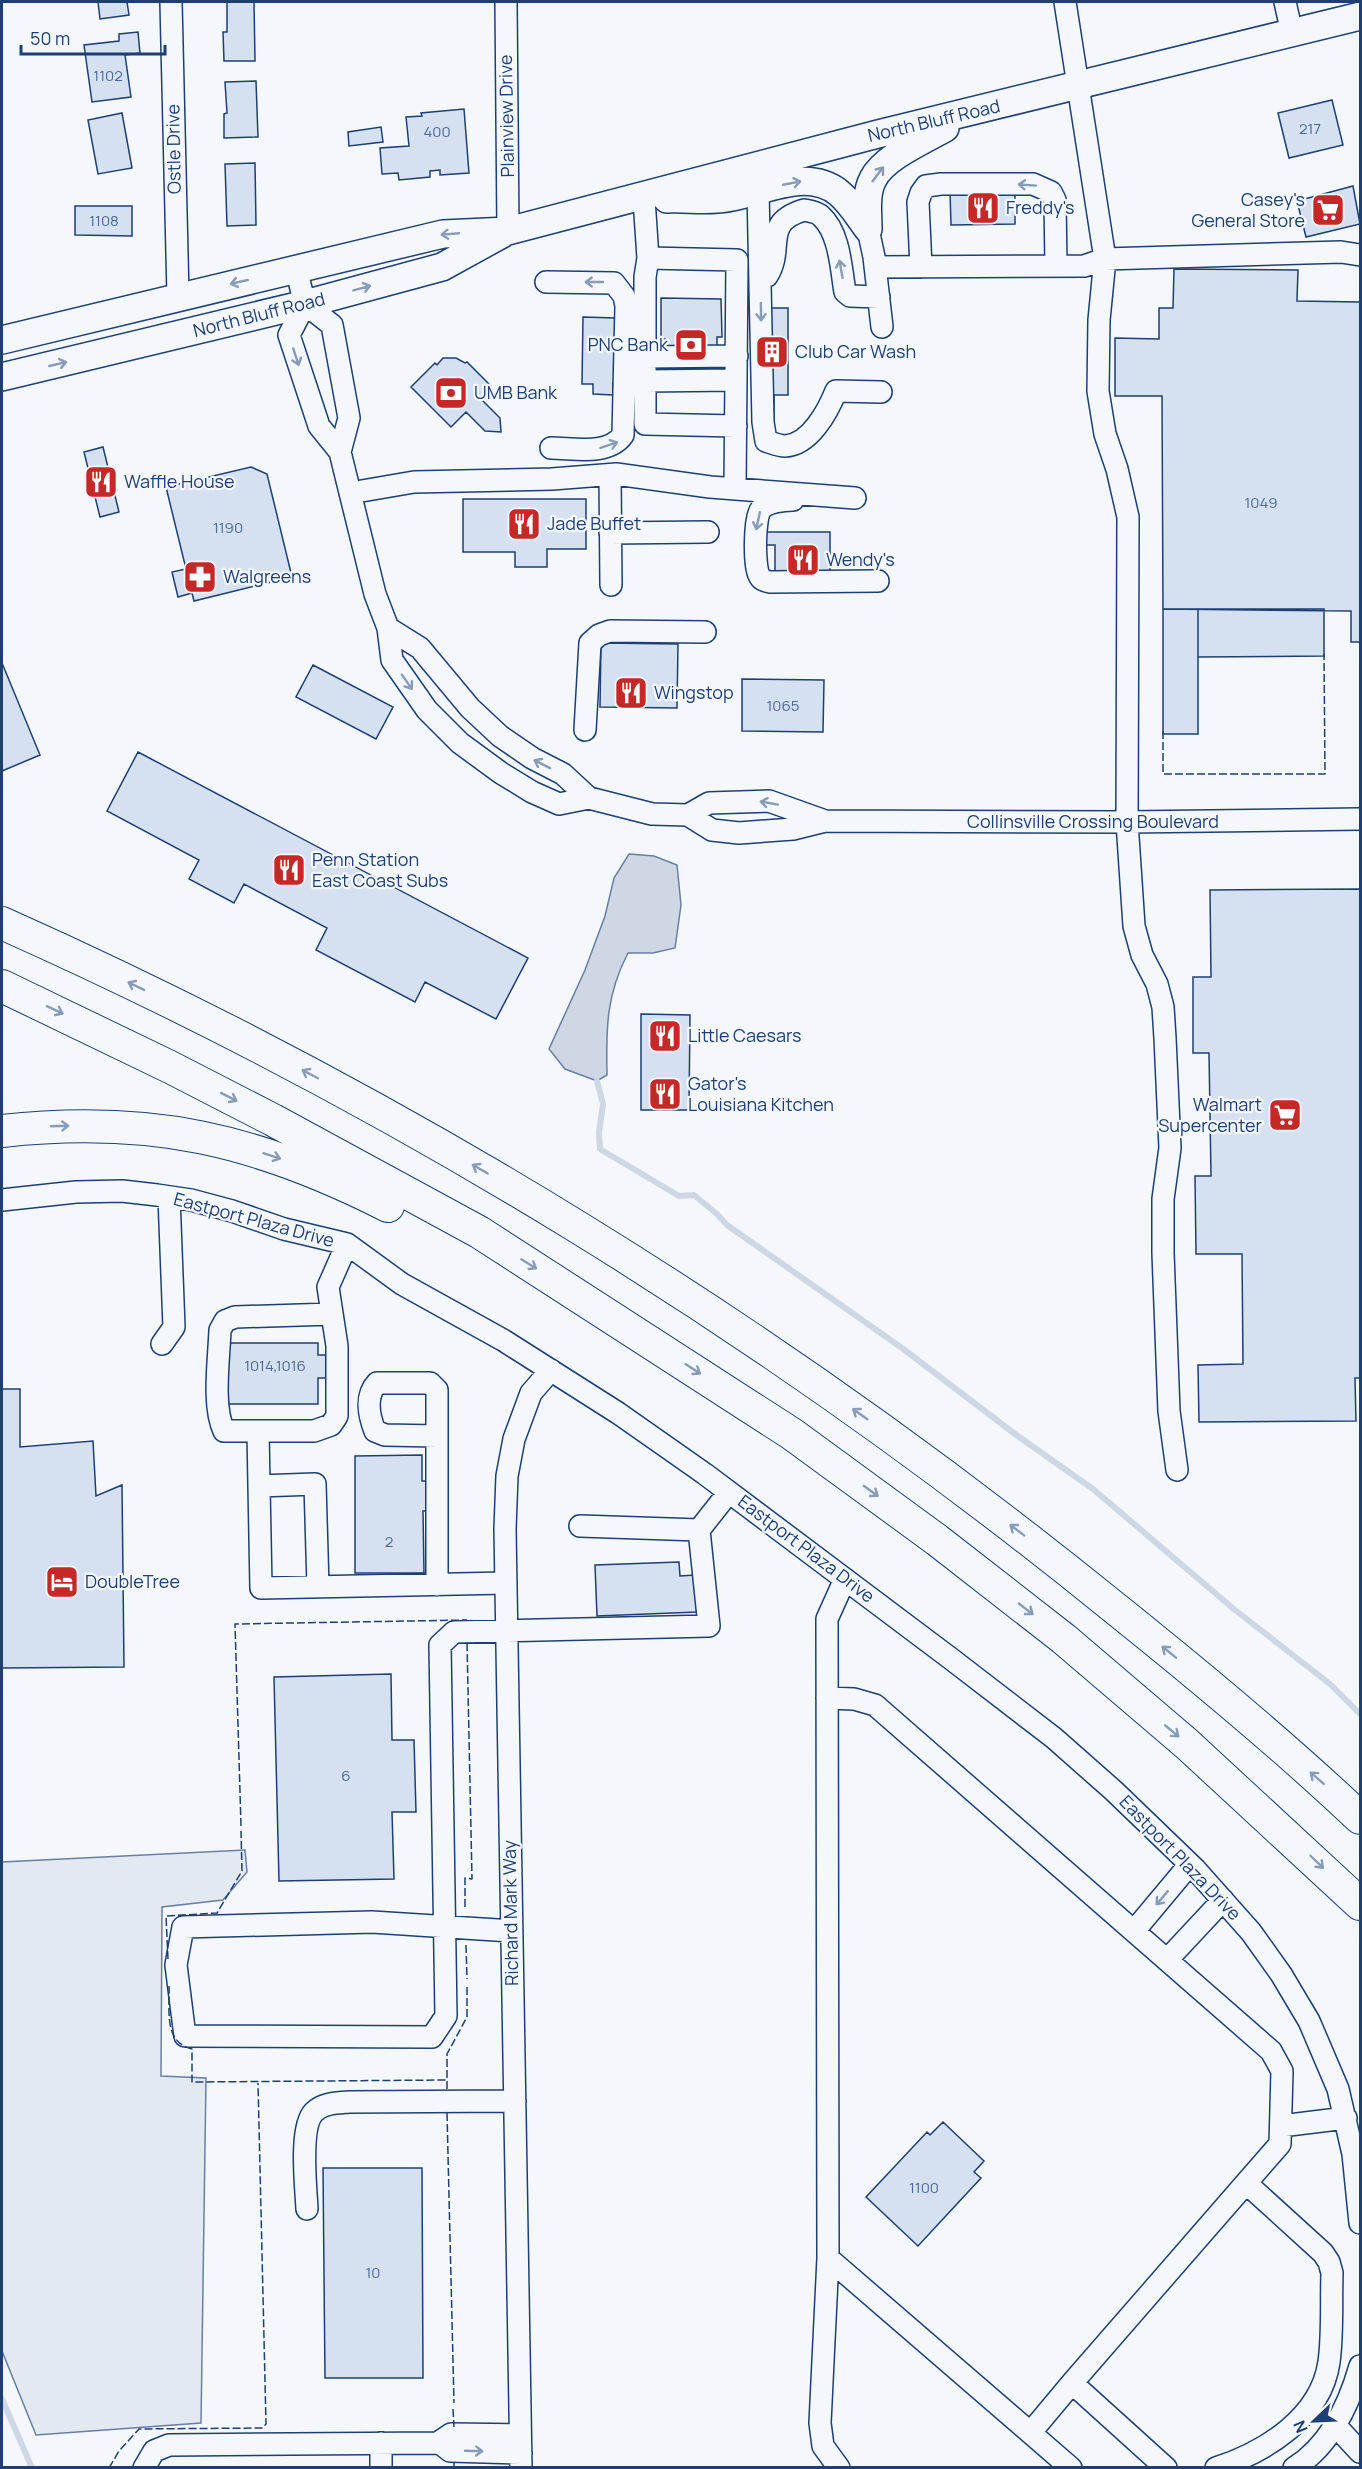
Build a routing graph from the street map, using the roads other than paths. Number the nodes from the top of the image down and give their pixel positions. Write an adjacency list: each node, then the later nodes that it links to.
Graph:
1 (171, 2): 22 (street, Ostle Drive)
2 (506, 2): 12 (street, Plainview Drive)
3 (1065, 2): 7 (street)
4 (1285, 2): 6 (street)
5 (1360, 16): 6 (main road, North Bluff Road)
6 (1292, 33): 7 (main road, North Bluff Road)
7 (1078, 86): 8 (main road, North Bluff Road); 15 (street)
8 (970, 113): 10 (main road, North Bluff Road); 11 (main road, one-way to 8)
9 (758, 191): 10 (main road); 11 (main road, one-way to 11); 21 (street)
10 (637, 199): 12 (main road, North Bluff Road); 14 (street)
11 (868, 229): 17 (street)
12 (508, 231): 19 (main road, North Bluff Road, one-way to 19); 24 (main road, North Bluff Road, one-way to 12)
13 (1360, 255): 15 (street)
14 (648, 258): 27 (street); 28 (street)
15 (1105, 259): 16 (street); 50 (street)
16 (1056, 266): 18 (street); 18 (street, one-way to 18)
17 (875, 267): 18 (street); 23 (street)
18 (921, 267)
19 (296, 268): 22 (main road, North Bluff Road, one-way to 22); 24 (street)
20 (546, 282): 32 (street, one-way to 20)
21 (760, 286): 23 (street, one-way to 21); 30 (street, one-way to 30)
22 (178, 296): 26 (main road, North Bluff Road)
23 (879, 297): 25 (street)
24 (305, 304): 29 (main road, North Bluff Road, one-way to 24); 33 (street, Collinsville Crossing Boulevard); 33 (street, Collinsville Crossing Boulevard, one-way to 33)
25 (882, 327)
26 (2, 340)
27 (736, 368): 28 (street); 31 (street)
28 (645, 369): 31 (street)
29 (2, 377)
30 (881, 392)
31 (736, 426): 35 (street)
32 (551, 448)
33 (340, 452): 36 (street, Collinsville Crossing Boulevard)
34 (610, 475): 35 (street); 36 (street); 40 (street)
35 (735, 489): 37 (street)
36 (350, 493): 43 (street, Collinsville Crossing Boulevard)
37 (826, 496): 38 (street); 41 (street, one-way to 41)
38 (855, 498)
39 (708, 532): 40 (street)
40 (610, 533): 42 (street)
41 (878, 581)
42 (611, 585)
43 (388, 628): 46 (street, Collinsville Crossing Boulevard, one-way to 43); 46 (street, Collinsville Crossing Boulevard, one-way to 46)
44 (705, 632): 45 (street)
45 (585, 730)
46 (589, 798): 47 (street, Collinsville Crossing Boulevard)
47 (688, 815): 49 (street, Collinsville Crossing Boulevard); 49 (street, Collinsville Crossing Boulevard, one-way to 47)
48 (1360, 819): 50 (street, Collinsville Crossing Boulevard)
49 (825, 821): 50 (street, Collinsville Crossing Boulevard)
50 (1127, 822): 65 (street)
51 (2, 902): 53 (highway)
52 (2, 923): 53 (highway)
53 (52, 945): 76 (highway, one-way to 53)
54 (2, 986): 58 (highway, one-way to 58)
55 (2, 1131): 58 (highway, one-way to 58)
56 (168, 1197): 57 (street, Eastport Plaza Drive); 59 (street, Eastport Plaza Drive); 61 (street)
57 (2, 1200)
58 (479, 1232): 79 (highway, one-way to 79)
59 (347, 1244): 60 (street); 62 (street, Eastport Plaza Drive)
60 (331, 1314): 63 (street); 63 (street)
61 (162, 1344)
62 (551, 1370): 67 (street, Eastport Plaza Drive); 71 (street, Richard Mark Way)
63 (258, 1431): 66 (street)
64 (437, 1436): 72 (street)
65 (1177, 1470)
66 (259, 1486): 73 (street); 73 (street)
67 (729, 1492): 69 (street); 70 (street, Eastport Plaza Drive)
68 (580, 1526): 69 (street)
69 (699, 1530): 74 (street)
70 (845, 1579): 75 (street); 77 (street, Eastport Plaza Drive)
71 (506, 1584): 72 (street); 74 (street, Richard Mark Way)
72 (437, 1585): 73 (street)
73 (318, 1587)
74 (507, 1630): 80 (street); 81 (street, Richard Mark Way)
75 (827, 1698): 82 (street); 90 (street)
76 (1360, 1818)
77 (1190, 1864): 78 (street, Eastport Plaza Drive); 82 (street, one-way to 82)
78 (1223, 1900): 83 (street); 85 (street, Eastport Plaza Drive)
79 (1360, 1904)
80 (445, 1928): 80 (street); 81 (street)
81 (512, 1931): 84 (street, Richard Mark Way)
82 (1134, 1931): 83 (street)
83 (1167, 1960): 86 (street)
84 (515, 2101): 88 (street); 96 (street, Richard Mark Way)
85 (1346, 2118): 86 (street); 89 (street, Eastport Plaza Drive)
86 (1281, 2126): 87 (street)
87 (1246, 2183): 92 (street); 103 (street)
88 (307, 2209)
89 (1360, 2223)
90 (828, 2258): 94 (street); 100 (street)
91 (1360, 2366): 93 (street)
92 (1072, 2383): 94 (street); 102 (street)
93 (1335, 2425): 97 (street); 104 (street)
94 (1031, 2432): 101 (street)
95 (381, 2443): 96 (street); 98 (street); 99 (street)
96 (520, 2452)
97 (1360, 2452)
98 (144, 2468)
99 (381, 2468)
100 (839, 2468)
101 (1071, 2468)
102 (1166, 2468)
103 (1216, 2468)
104 (1294, 2468)

